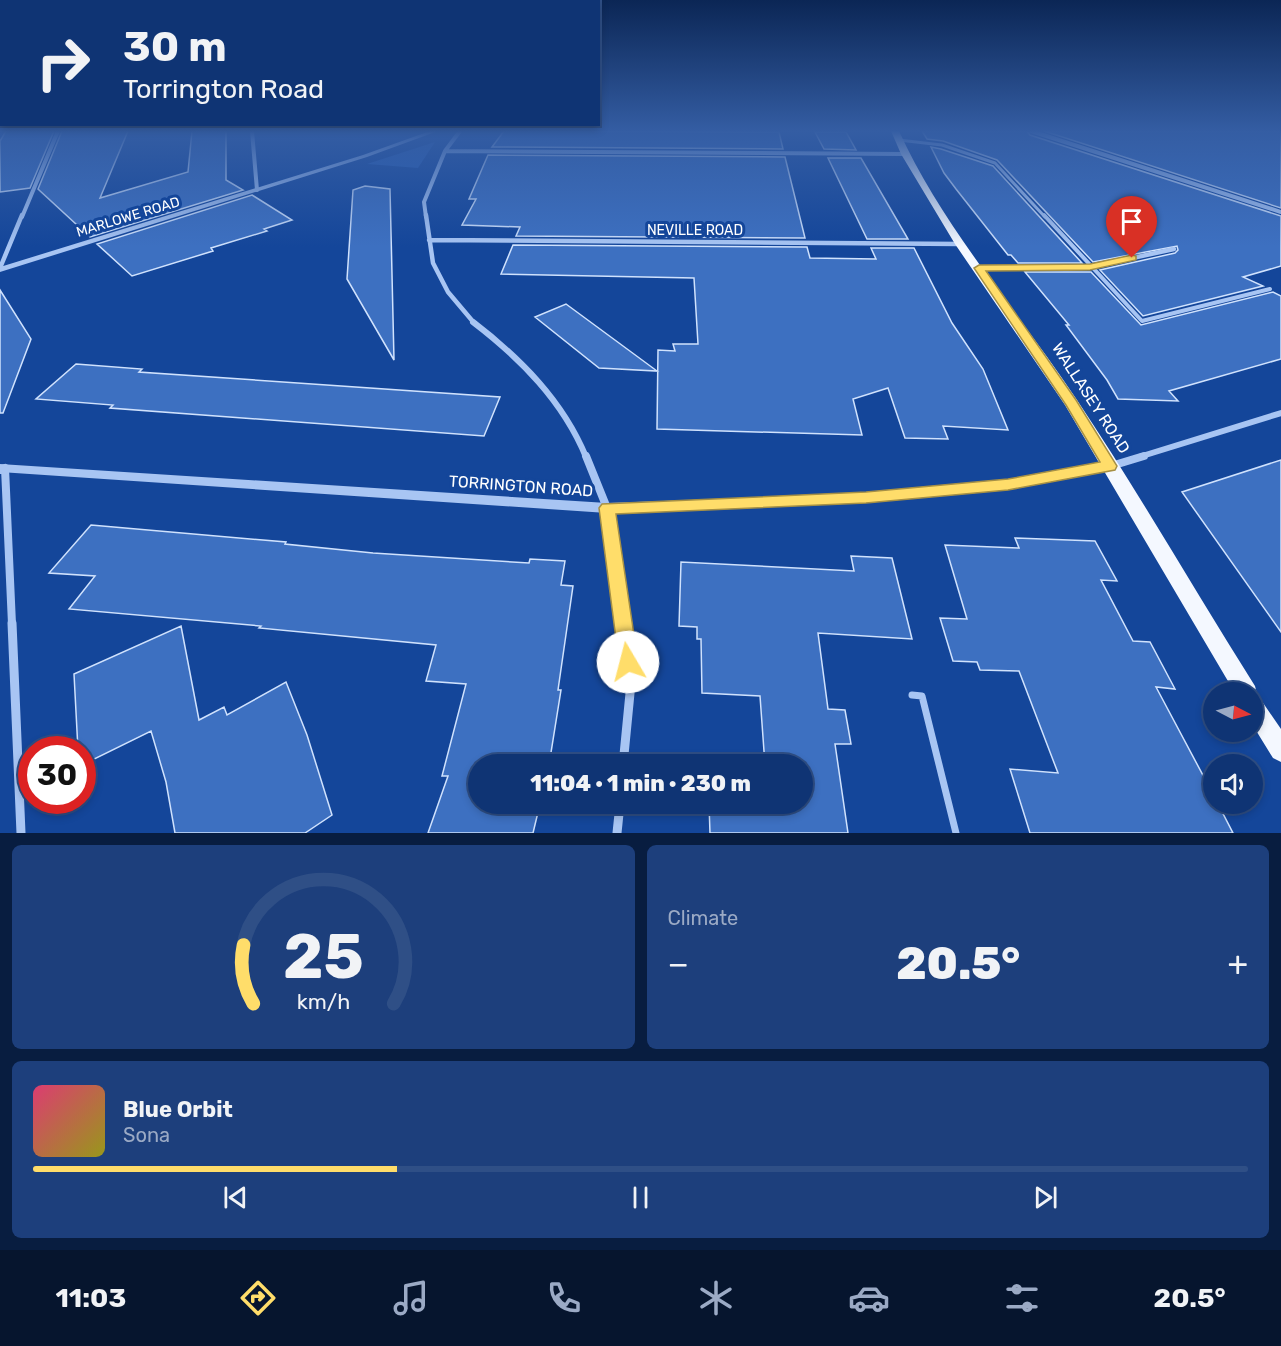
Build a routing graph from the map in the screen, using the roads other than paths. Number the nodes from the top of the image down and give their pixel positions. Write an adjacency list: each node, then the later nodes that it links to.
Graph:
1 (42, 170): 15 (street)
2 (255, 170): 8 (street)
3 (317, 170): 8 (street, MARLOWE ROAD)
4 (437, 170): 10 (street)
5 (914, 170): 11 (main road, WALLASEY ROAD)
6 (1001, 170): 13 (lane)
7 (1151, 170): 9 (street)
8 (257, 190): 15 (street, MARLOWE ROAD)
9 (1281, 212)
10 (429, 240): 11 (street, NEVILLE ROAD); 20 (street)
11 (960, 244): 14 (main road, WALLASEY ROAD)
12 (1174, 249): 13 (street)
13 (1090, 267): 14 (street); 16 (lane)
14 (979, 268): 18 (main road, WALLASEY ROAD)
15 (0, 269)
16 (1270, 289)
17 (1281, 413): 18 (street)
18 (1110, 466): 20 (street, TORRINGTON ROAD); 21 (main road, WALLASEY ROAD)
19 (2, 468): 20 (street, TORRINGTON ROAD); 27 (street)
20 (607, 508): 25 (street)
21 (1240, 682)
22 (912, 694): 29 (lane)
23 (1263, 721): 24 (main road)
24 (1281, 750)
25 (624, 754)
26 (619, 814): 28 (street)
27 (21, 833)
28 (617, 833)
29 (956, 833)

